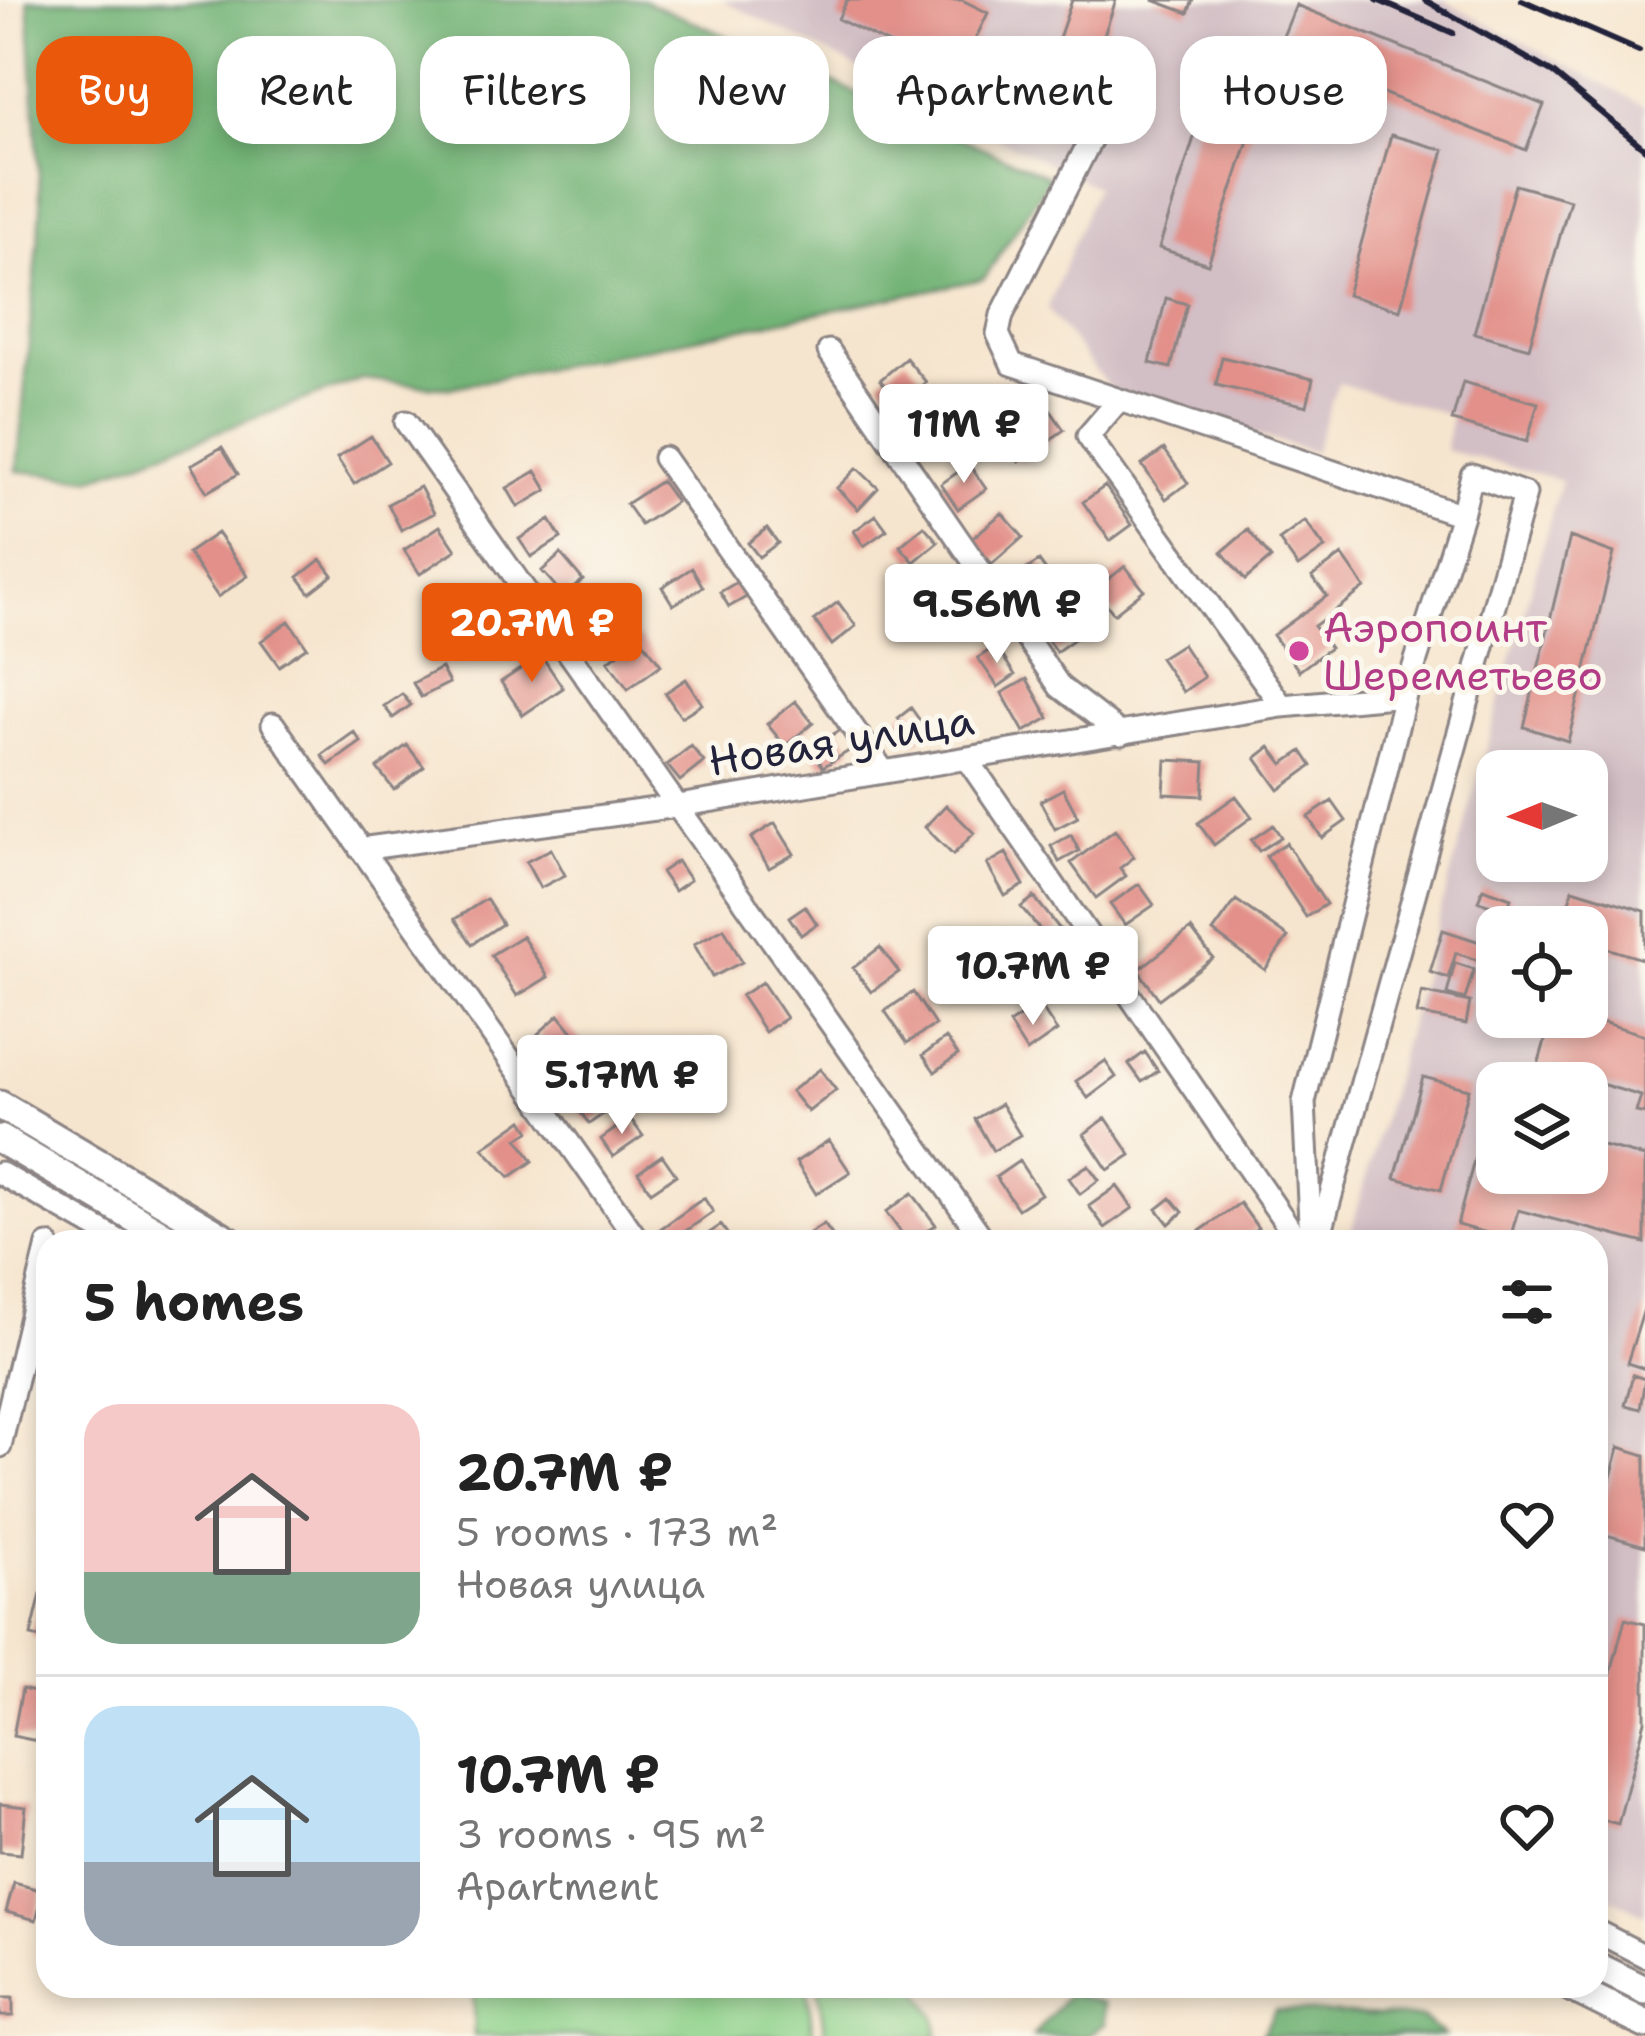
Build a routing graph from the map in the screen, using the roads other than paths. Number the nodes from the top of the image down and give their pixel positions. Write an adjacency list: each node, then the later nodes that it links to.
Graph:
1 (1089, 144): 3 (street)
2 (829, 351): 10 (street)
3 (1119, 400): 6 (street); 8 (street)
4 (406, 422): 13 (street)
5 (664, 458): 12 (street)
6 (1462, 515): 7 (street); 27 (street)
7 (1405, 695): 8 (street, Новая улица); 26 (street)
8 (1282, 706): 10 (street, Новая улица)
9 (273, 724): 14 (street)
10 (1121, 734): 11 (street, Новая улица)
11 (968, 760): 12 (street, Новая улица); 25 (street)
12 (884, 772): 13 (street, Новая улица)
13 (678, 806): 14 (street, Новая улица); 24 (street)
14 (360, 849): 23 (street)
15 (0, 1105): 22 (main road)
16 (0, 1139): 21 (main road)
17 (0, 1173): 18 (street)
18 (60, 1207): 19 (street); 20 (street)
19 (53, 1230)
20 (100, 1230)
21 (155, 1230)
22 (212, 1230)
23 (630, 1230)
24 (977, 1230)
25 (1291, 1230)
26 (1314, 1230)
27 (1318, 1230)
28 (36, 1298): 29 (street)
29 (0, 1446)
30 (1608, 1937): 31 (street)
31 (1645, 1956)
32 (1608, 1972): 33 (main road)
33 (1645, 1990)
34 (1593, 1998): 35 (main road)
35 (1645, 2024)

